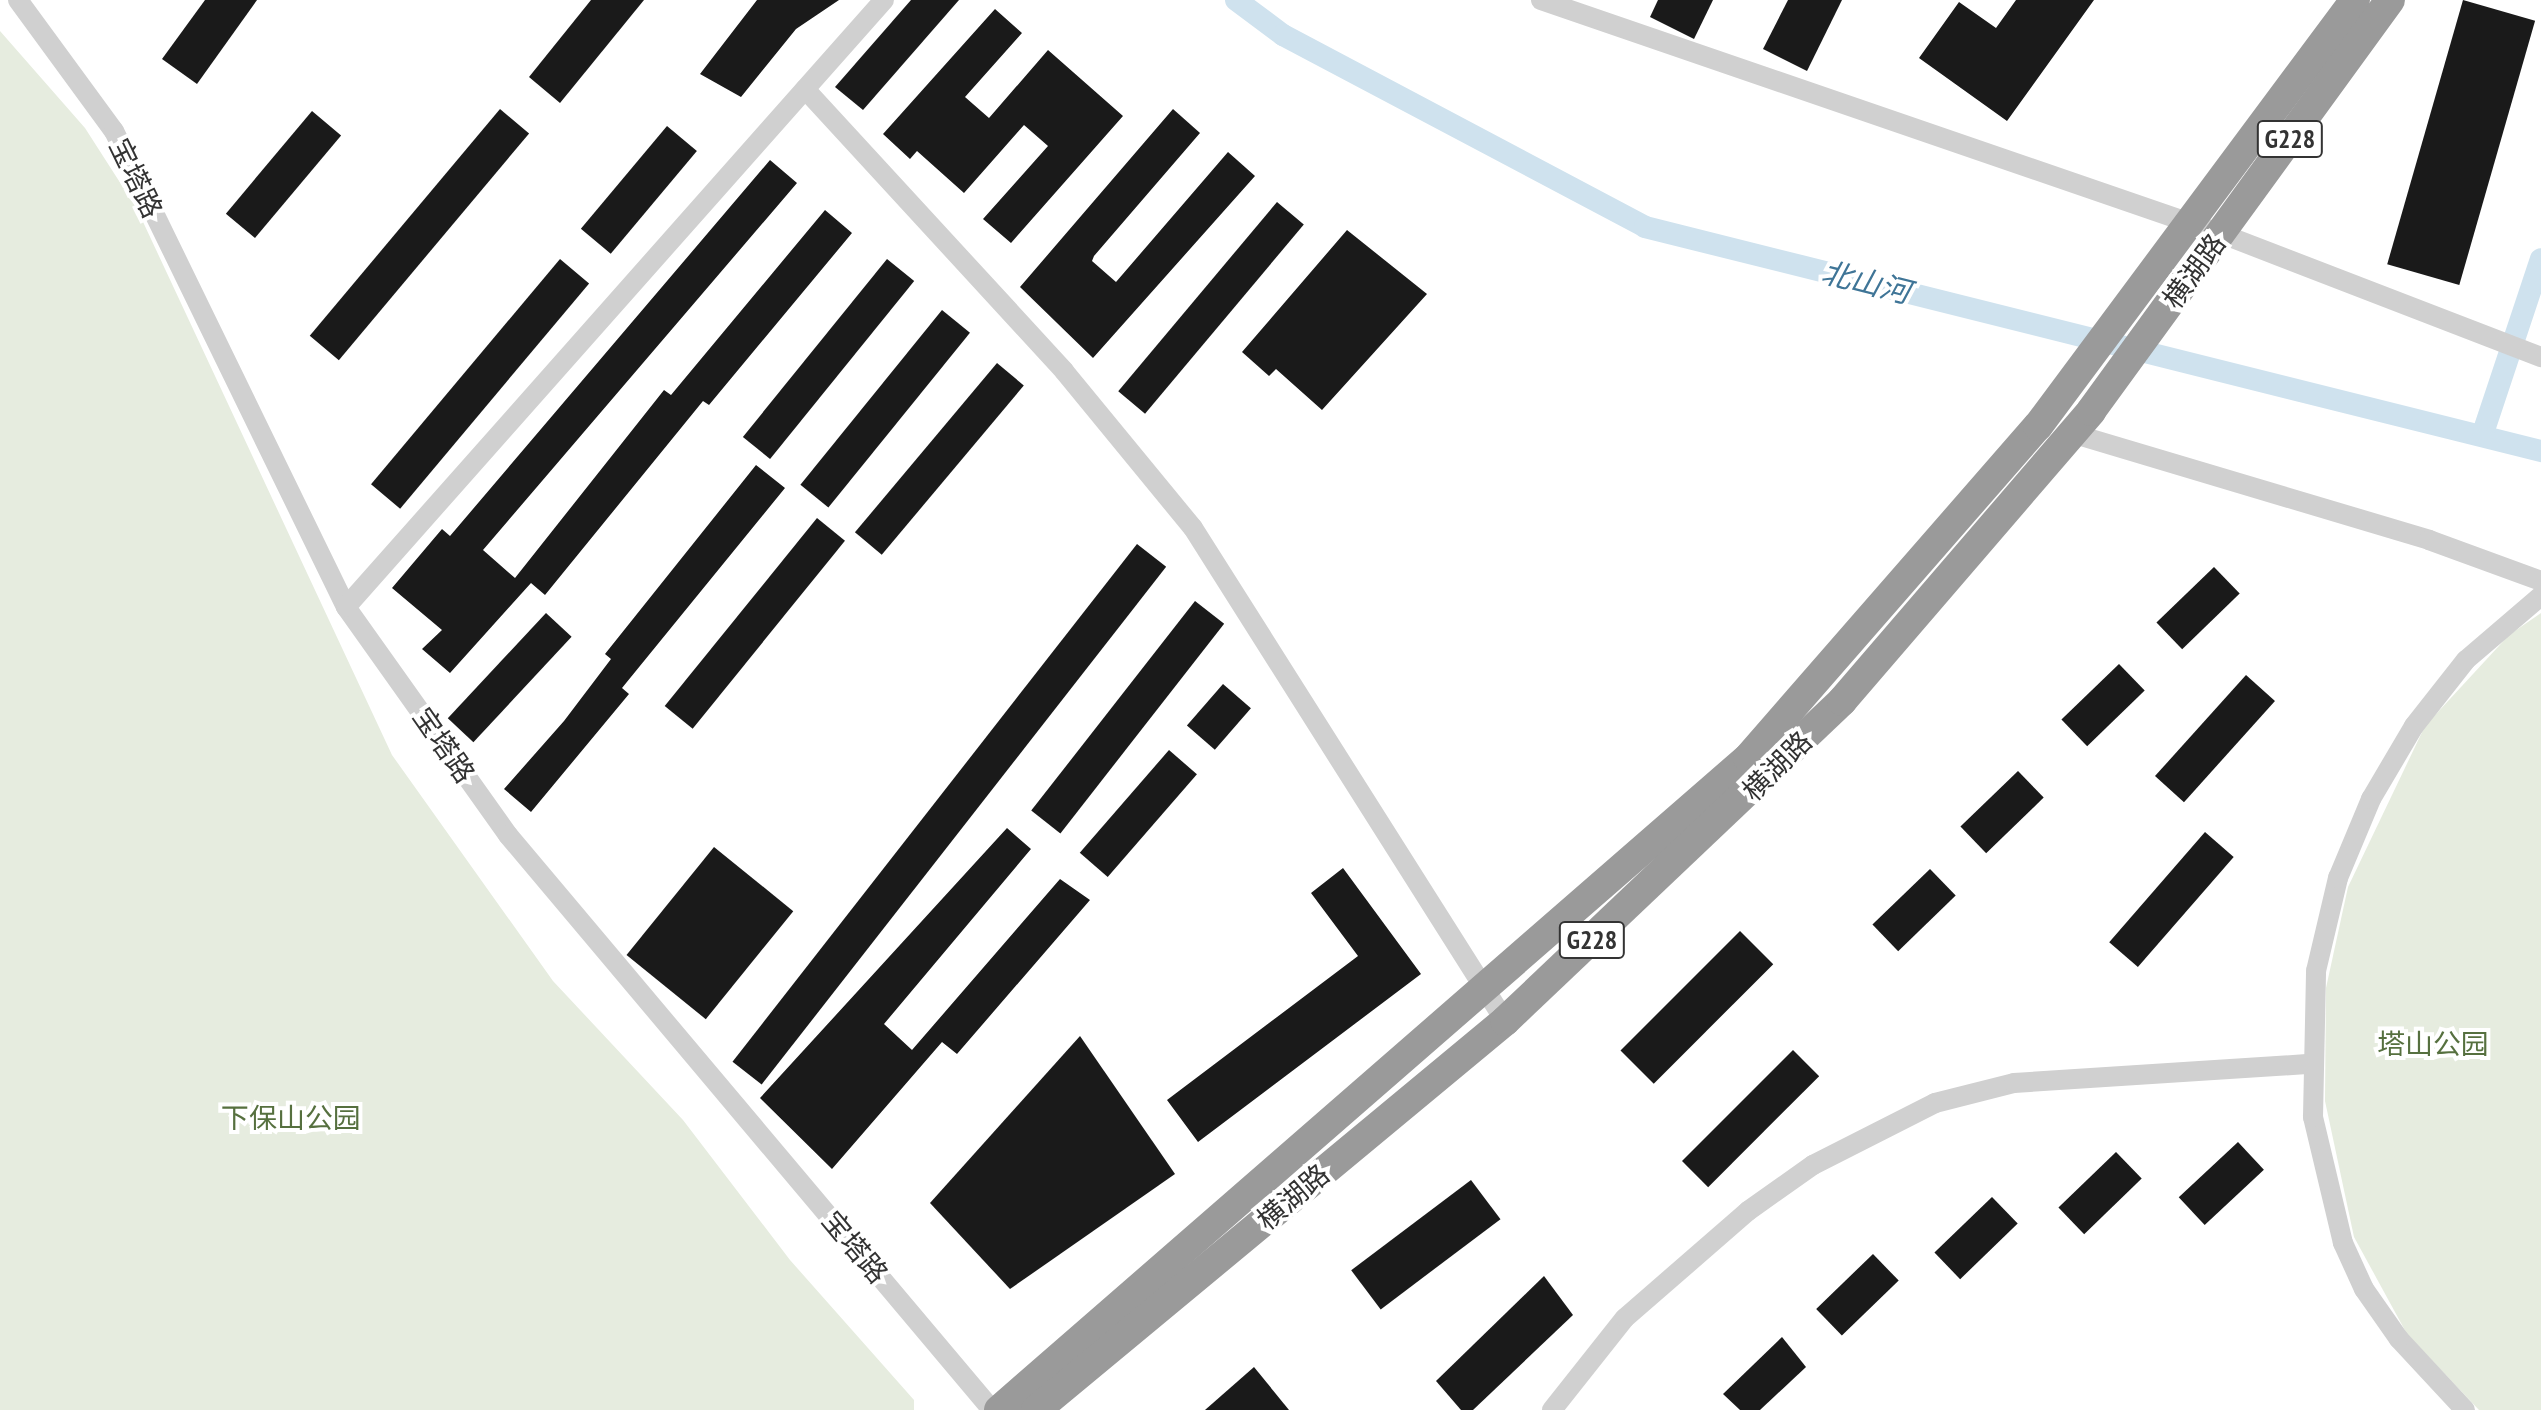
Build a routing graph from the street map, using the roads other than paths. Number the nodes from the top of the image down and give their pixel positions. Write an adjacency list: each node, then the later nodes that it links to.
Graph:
1 (18, 0): 13 (street, 宝塔路)
2 (884, 0): 6 (street)
3 (1541, 0): 7 (street)
4 (2355, 0): 7 (highway, 横湖路 / G228)
5 (2390, 0): 8 (highway, 横湖路 / G228)
6 (805, 89): 13 (street); 14 (street)
7 (2190, 224): 8 (street); 14 (highway, 横湖路 / G228)
8 (2222, 234): 9 (street); 10 (highway, 横湖路 / G228)
9 (2541, 357)
10 (2081, 422): 11 (street); 15 (highway, 横湖路 / G228)
11 (2541, 581)
12 (2541, 596): 16 (street)
13 (346, 607): 17 (street, 宝塔路)
14 (1483, 989): 15 (street); 18 (highway, 横湖路 / G228)
15 (1505, 1021): 19 (highway, 横湖路 / G228)
16 (2310, 1064): 20 (street); 21 (street)
17 (992, 1410)
18 (999, 1410)
19 (1036, 1410)
20 (1552, 1410)
21 (2465, 1410)

